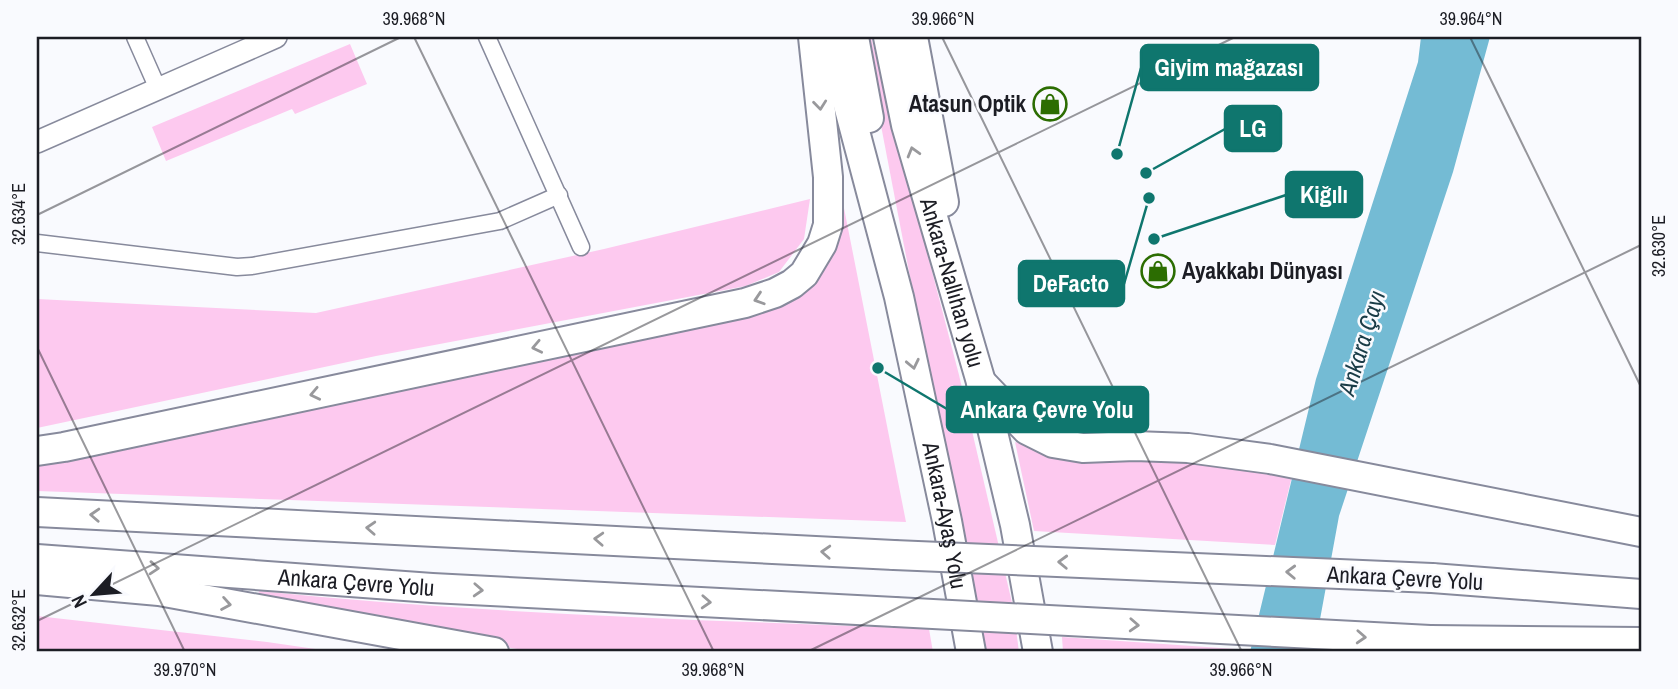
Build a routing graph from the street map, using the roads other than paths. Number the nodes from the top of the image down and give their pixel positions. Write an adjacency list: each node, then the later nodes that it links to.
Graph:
1 (135, 37): 9 (street)
2 (276, 37): 9 (street)
3 (487, 37): 11 (street)
4 (813, 37): 17 (highway, one-way to 17)
5 (830, 37): 14 (highway)
6 (854, 37): 14 (highway, Ankara-Nallıhan yolu)
7 (888, 37): 15 (highway, Ankara-Nallıhan yolu, one-way to 7)
8 (913, 37): 15 (highway)
9 (158, 89): 10 (street)
10 (37, 142)
11 (559, 195): 12 (street); 13 (street)
12 (37, 243)
13 (582, 247)
14 (899, 297): 25 (highway, Ankara-Ayaş Yolu, one-way to 25)
15 (960, 309): 16 (highway, Ankara-Nallıhan yolu)
16 (981, 382): 19 (highway); 26 (highway, Ankara-Nallıhan yolu)
17 (37, 451)
18 (37, 512): 22 (highway, Ankara Çevre Yolu, one-way to 18, bridge)
19 (1641, 532)
20 (37, 559): 23 (highway, Ankara Çevre Yolu, one-way to 23, bridge)
21 (37, 580): 24 (highway, one-way to 24)
22 (1641, 594)
23 (1641, 642)
24 (494, 652)
25 (971, 652)
26 (1038, 652)

